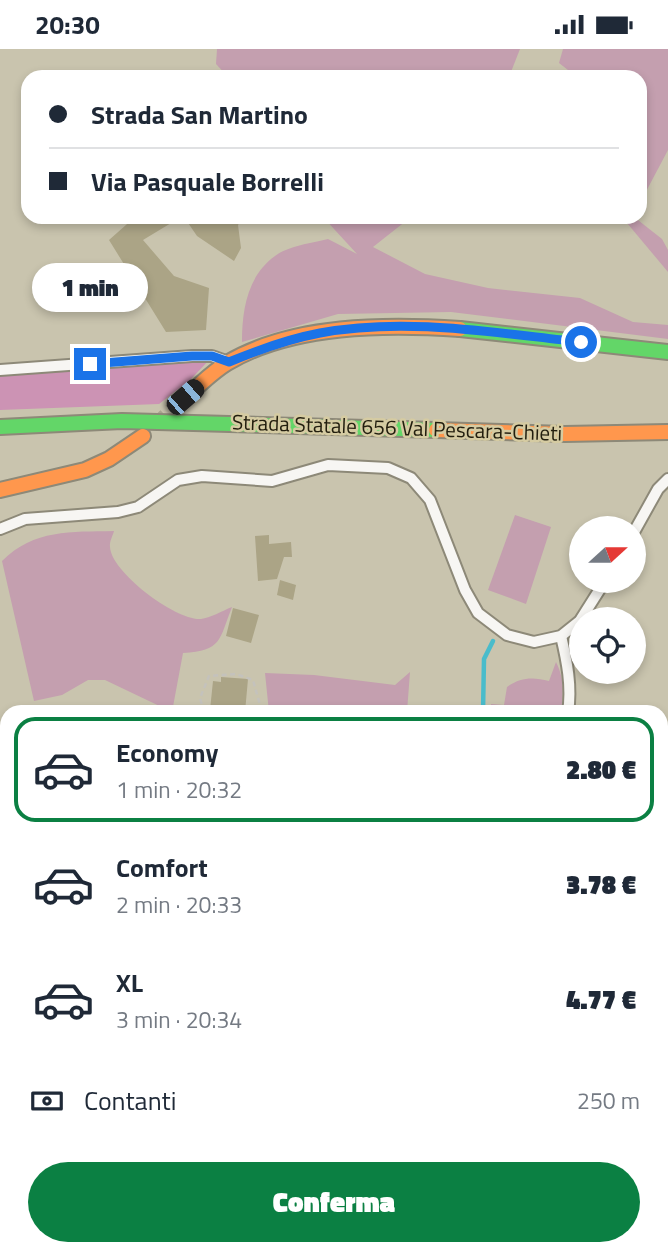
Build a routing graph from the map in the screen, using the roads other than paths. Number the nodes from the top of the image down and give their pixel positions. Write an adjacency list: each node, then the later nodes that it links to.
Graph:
1 (668, 352): 2 (main road)
2 (229, 362): 3 (street); 4 (main road)
3 (0, 370)
4 (185, 397)
5 (0, 427): 6 (main road, Strada Statale 656 Val Pescara-Chieti)
6 (668, 432)
7 (143, 436): 9 (main road)
8 (668, 479): 10 (street)
9 (0, 490)
10 (643, 516)
11 (0, 529): 13 (street)
12 (569, 630): 13 (street)
13 (561, 636): 14 (street)
14 (569, 705)

